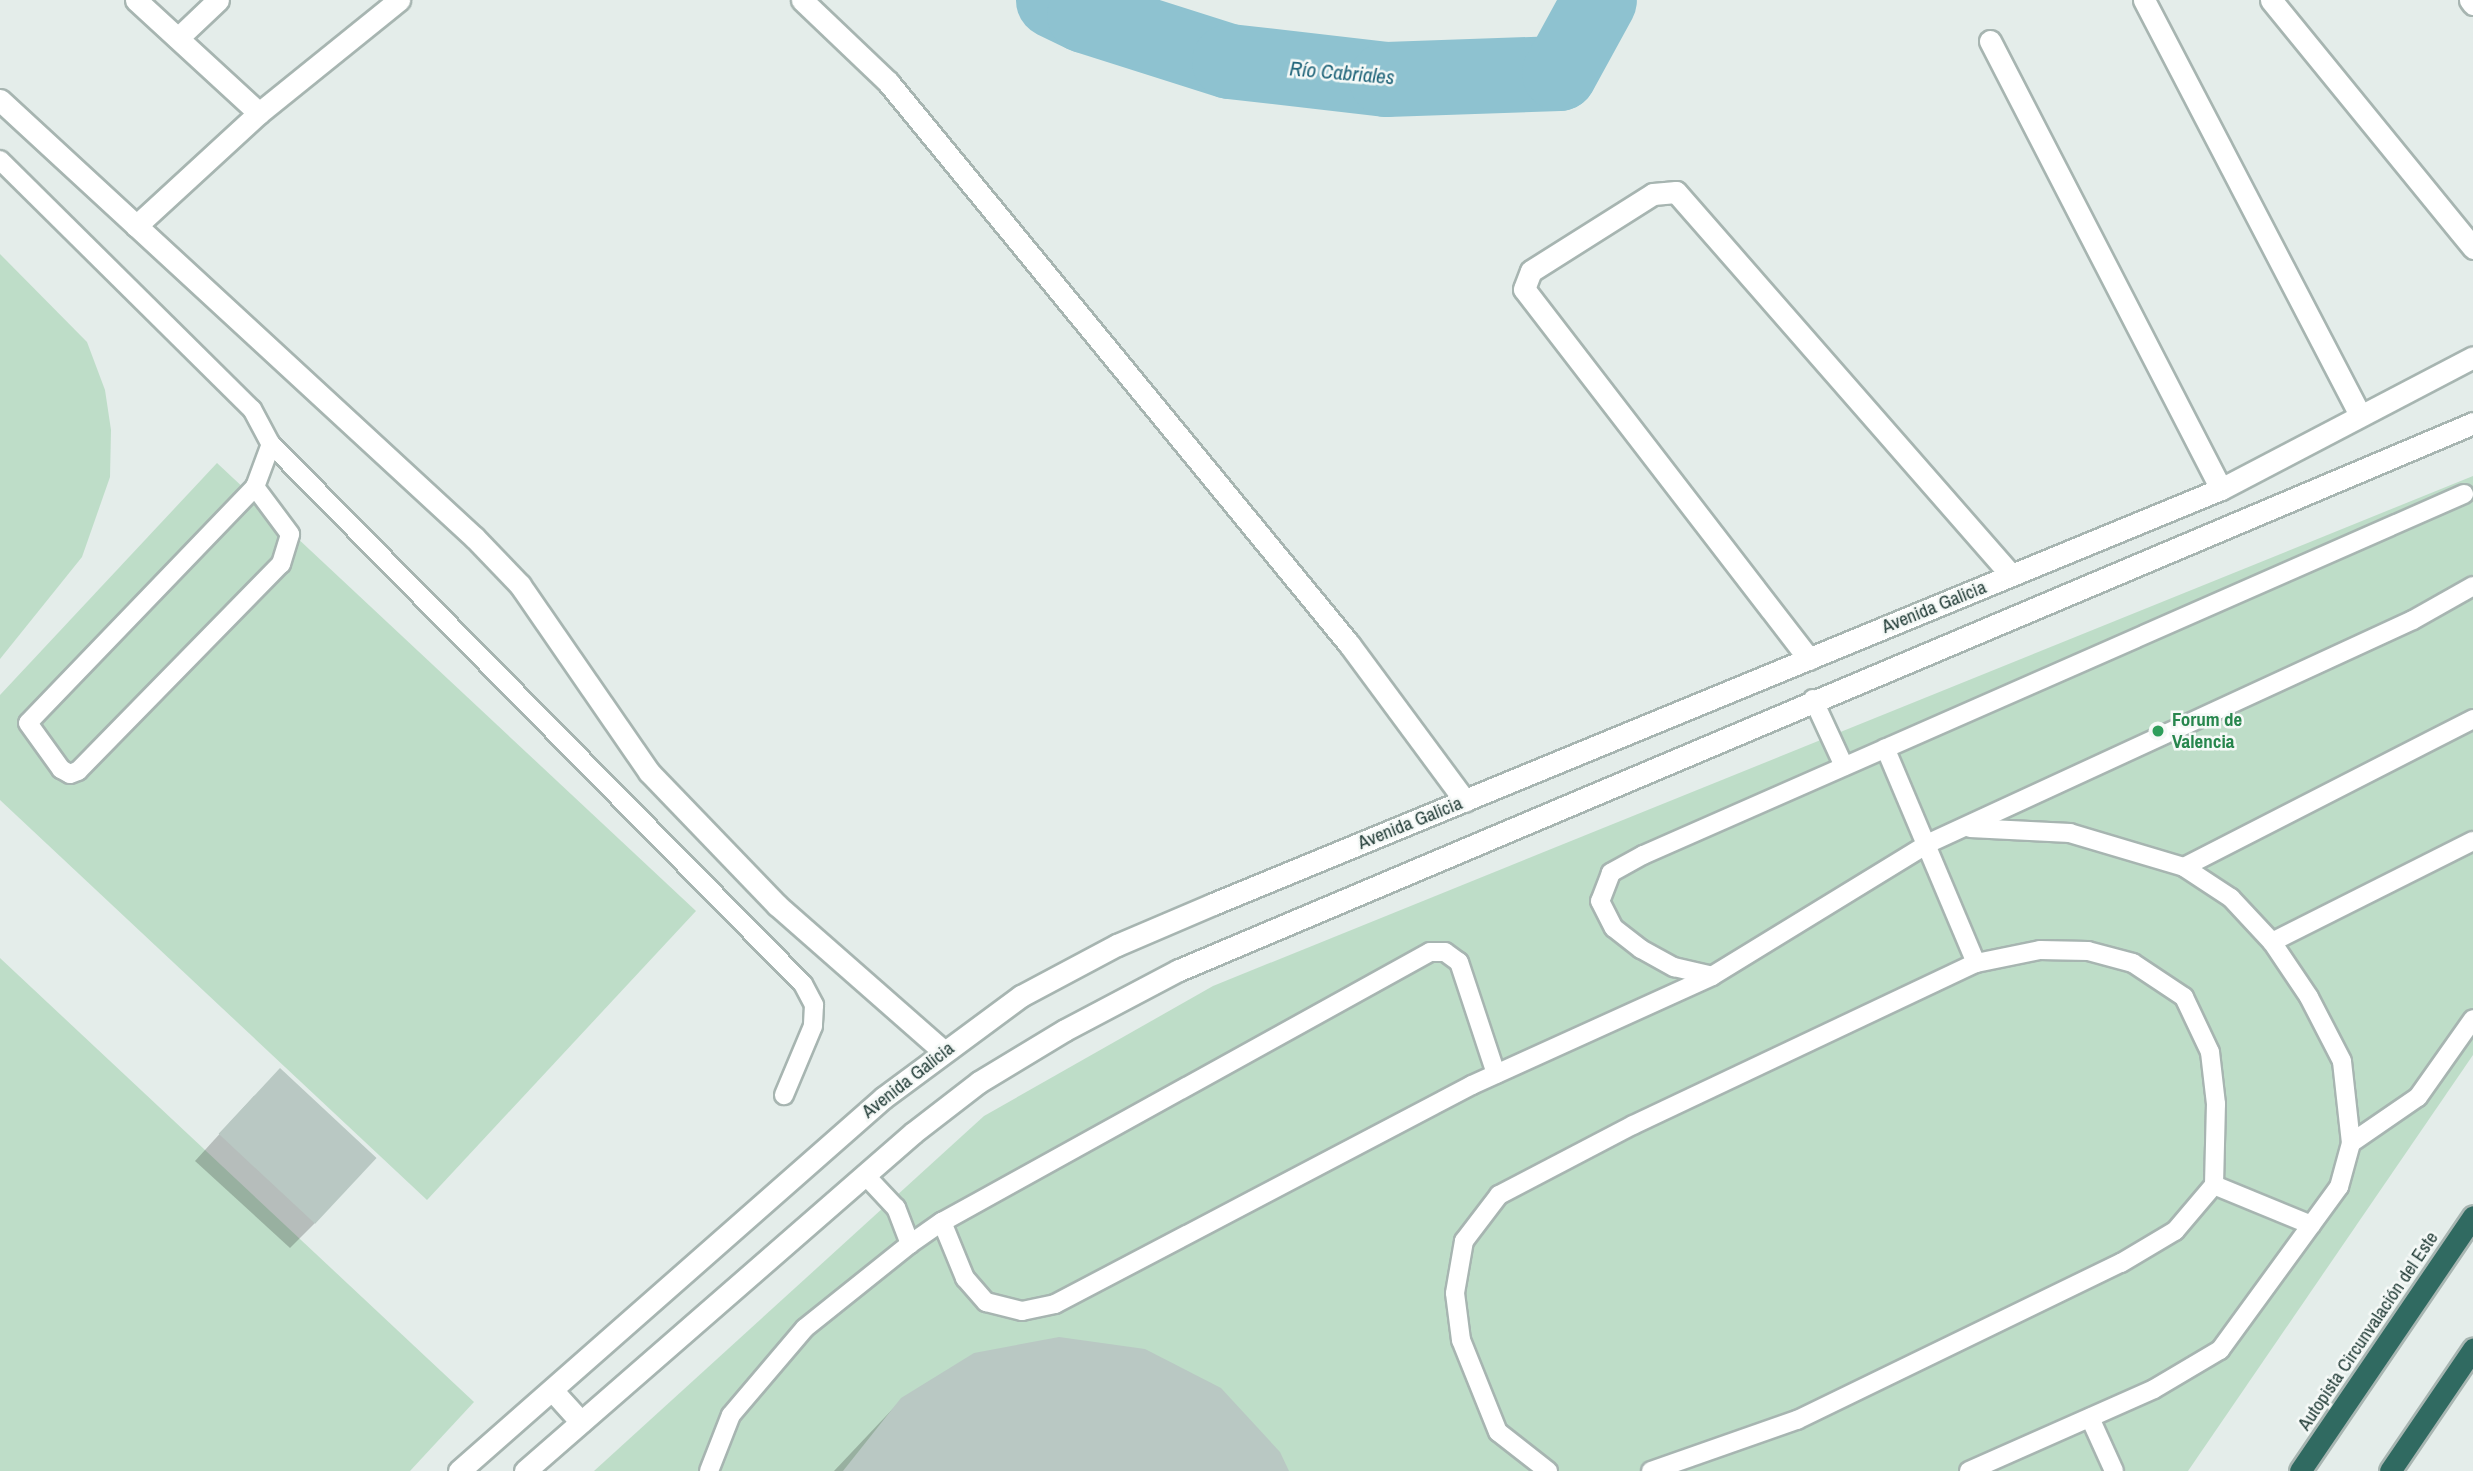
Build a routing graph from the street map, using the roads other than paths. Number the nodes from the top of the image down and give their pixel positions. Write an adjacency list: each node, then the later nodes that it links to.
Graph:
1 (136, 0): 7 (street)
2 (218, 0): 7 (street)
3 (399, 0): 10 (street)
4 (802, 0): 28 (street)
5 (2271, 0): 13 (street)
6 (2144, 1): 15 (street)
7 (178, 38): 10 (street)
8 (1990, 41): 19 (street)
9 (0, 100): 12 (street)
10 (259, 113): 12 (street)
11 (0, 160): 17 (lane)
12 (136, 226): 37 (street)
13 (2473, 248)
14 (2473, 357): 15 (street, Avenida Galicia)
15 (2360, 415): 19 (street, Avenida Galicia)
16 (2473, 423): 24 (street, Avenida Galicia)
17 (271, 444): 18 (lane); 39 (lane)
18 (255, 487): 18 (lane)
19 (2221, 489): 21 (street, Avenida Galicia)
20 (2464, 495): 26 (lane)
21 (2011, 575): 23 (street, Avenida Galicia); 23 (street)
22 (2473, 586): 29 (lane)
23 (1809, 659): 28 (street, Avenida Galicia)
24 (1814, 699): 27 (lane); 41 (street, Avenida Galicia)
25 (2473, 719): 32 (lane)
26 (1885, 748): 27 (lane); 31 (lane)
27 (1844, 766): 35 (lane)
28 (1465, 800): 37 (street, Avenida Galicia)
29 (1966, 828): 31 (lane); 32 (lane)
30 (2473, 841): 33 (lane)
31 (1927, 844): 34 (lane); 35 (lane)
32 (2184, 867): 33 (lane)
33 (2272, 942): 40 (lane)
34 (1976, 963): 42 (lane); 56 (lane)
35 (1712, 976): 38 (lane)
36 (2473, 1019): 40 (lane)
37 (943, 1051): 49 (street, Avenida Galicia)
38 (1496, 1074): 44 (lane); 44 (lane)
39 (785, 1095)
40 (2351, 1143): 45 (lane)
41 (865, 1175): 46 (lane); 51 (street, Avenida Galicia)
42 (2214, 1185): 45 (lane); 57 (lane)
43 (2473, 1216): 60 (highway, Autopista Circunvalación del Este)
44 (942, 1222): 46 (lane)
45 (2311, 1225): 50 (lane)
46 (910, 1244): 55 (lane)
47 (2473, 1349): 61 (highway)
48 (2473, 1373): 61 (highway)
49 (552, 1390): 51 (street); 53 (street, Avenida Galicia)
50 (2090, 1418): 52 (lane); 59 (lane)
51 (581, 1422): 54 (street, Avenida Galicia)
52 (1988, 1467): 58 (lane)
53 (459, 1471)
54 (525, 1471)
55 (709, 1471)
56 (1548, 1471)
57 (1651, 1471)
58 (1969, 1471)
59 (2114, 1471)
60 (2300, 1471)
61 (2392, 1471)

